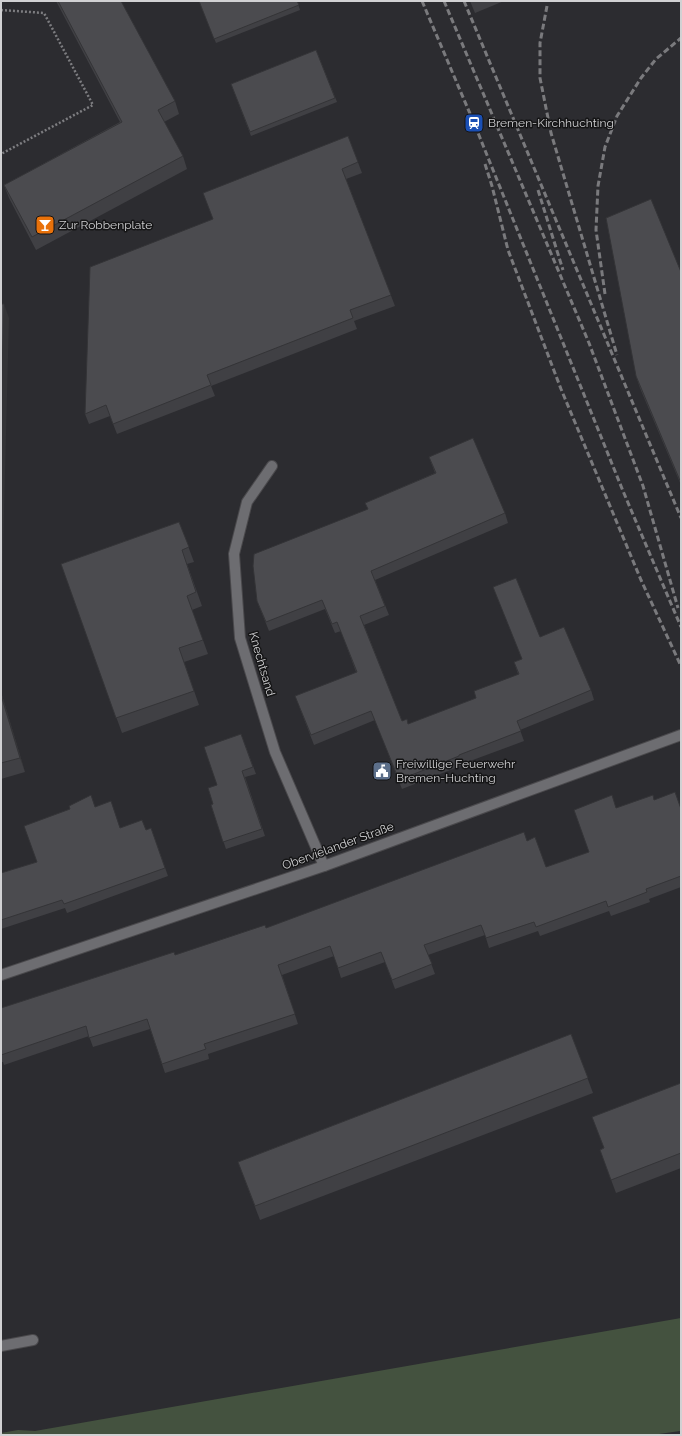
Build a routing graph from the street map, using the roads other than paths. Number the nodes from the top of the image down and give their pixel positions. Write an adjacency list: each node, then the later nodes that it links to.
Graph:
1 (272, 466): 3 (street, Knechtsand)
2 (680, 737): 3 (street, Obervielander Straße)
3 (324, 866): 4 (street, Obervielander Straße)
4 (1, 975)
5 (33, 1340): 6 (street)
6 (1, 1346)

